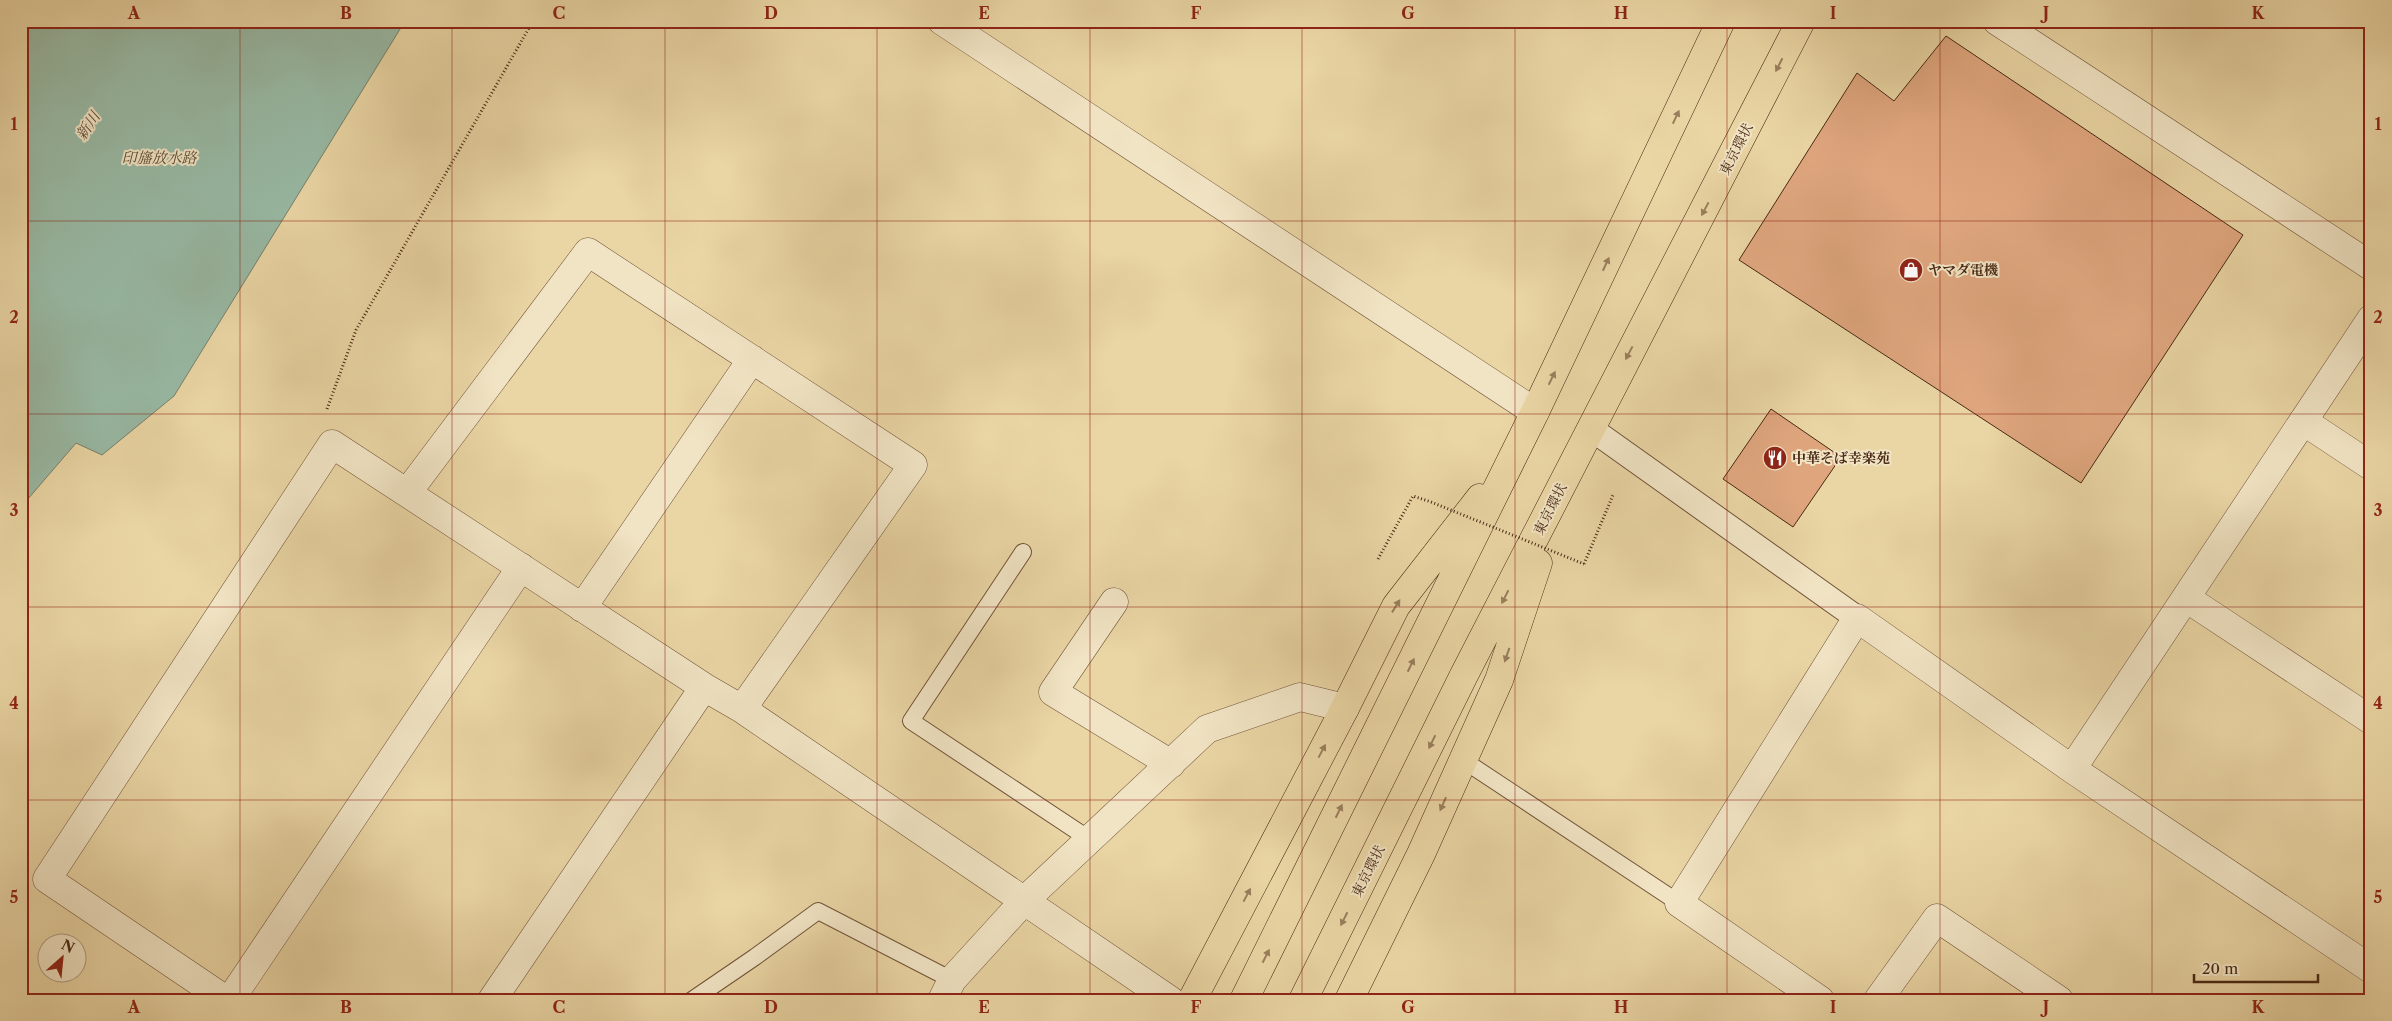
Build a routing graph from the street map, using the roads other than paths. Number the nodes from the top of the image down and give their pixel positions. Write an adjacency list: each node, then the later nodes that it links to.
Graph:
1 (942, 21): 8 (street)
2 (1721, 21): 8 (highway, one-way to 2)
3 (1801, 21): 10 (highway, 東京環状, one-way to 10)
4 (1996, 21): 5 (street)
5 (2371, 266)
6 (2371, 319): 9 (street)
7 (752, 359): 14 (street); 19 (street); 23 (street)
8 (1535, 412): 11 (highway)
9 (2303, 421): 12 (street); 17 (street)
10 (1590, 428): 13 (highway, 東京環状); 20 (street)
11 (1514, 454): 22 (highway, one-way to 11); 39 (highway, one-way to 11)
12 (2371, 466)
13 (1568, 476): 25 (highway, one-way to 25); 40 (highway, 東京環状, one-way to 40)
14 (408, 492): 16 (street); 34 (street)
15 (1023, 552): 28 (lane)
16 (521, 568): 19 (street); 34 (street)
17 (2186, 598): 24 (street); 27 (street)
18 (1114, 602): 26 (street)
19 (582, 608): 21 (street)
20 (1857, 618): 27 (street); 30 (street)
21 (704, 687): 23 (street); 35 (street)
22 (1345, 708): 26 (street); 38 (highway, one-way to 22)
23 (742, 709): 29 (street)
24 (2371, 720)
25 (1463, 760): 30 (lane); 33 (highway, one-way to 33)
26 (1171, 764): 28 (street)
27 (2072, 769): 31 (street)
28 (1089, 839): 29 (street)
29 (1024, 901): 32 (street); 37 (street)
30 (1679, 903): 41 (street)
31 (2371, 969)
32 (947, 990): 36 (lane)
33 (1351, 999)
34 (228, 1000)
35 (492, 1000)
36 (692, 1000)
37 (1170, 1000)
38 (1192, 1000)
39 (1244, 1000)
40 (1303, 1000)
41 (1820, 1000)
42 (1878, 1000): 43 (street)
43 (2059, 1000)

